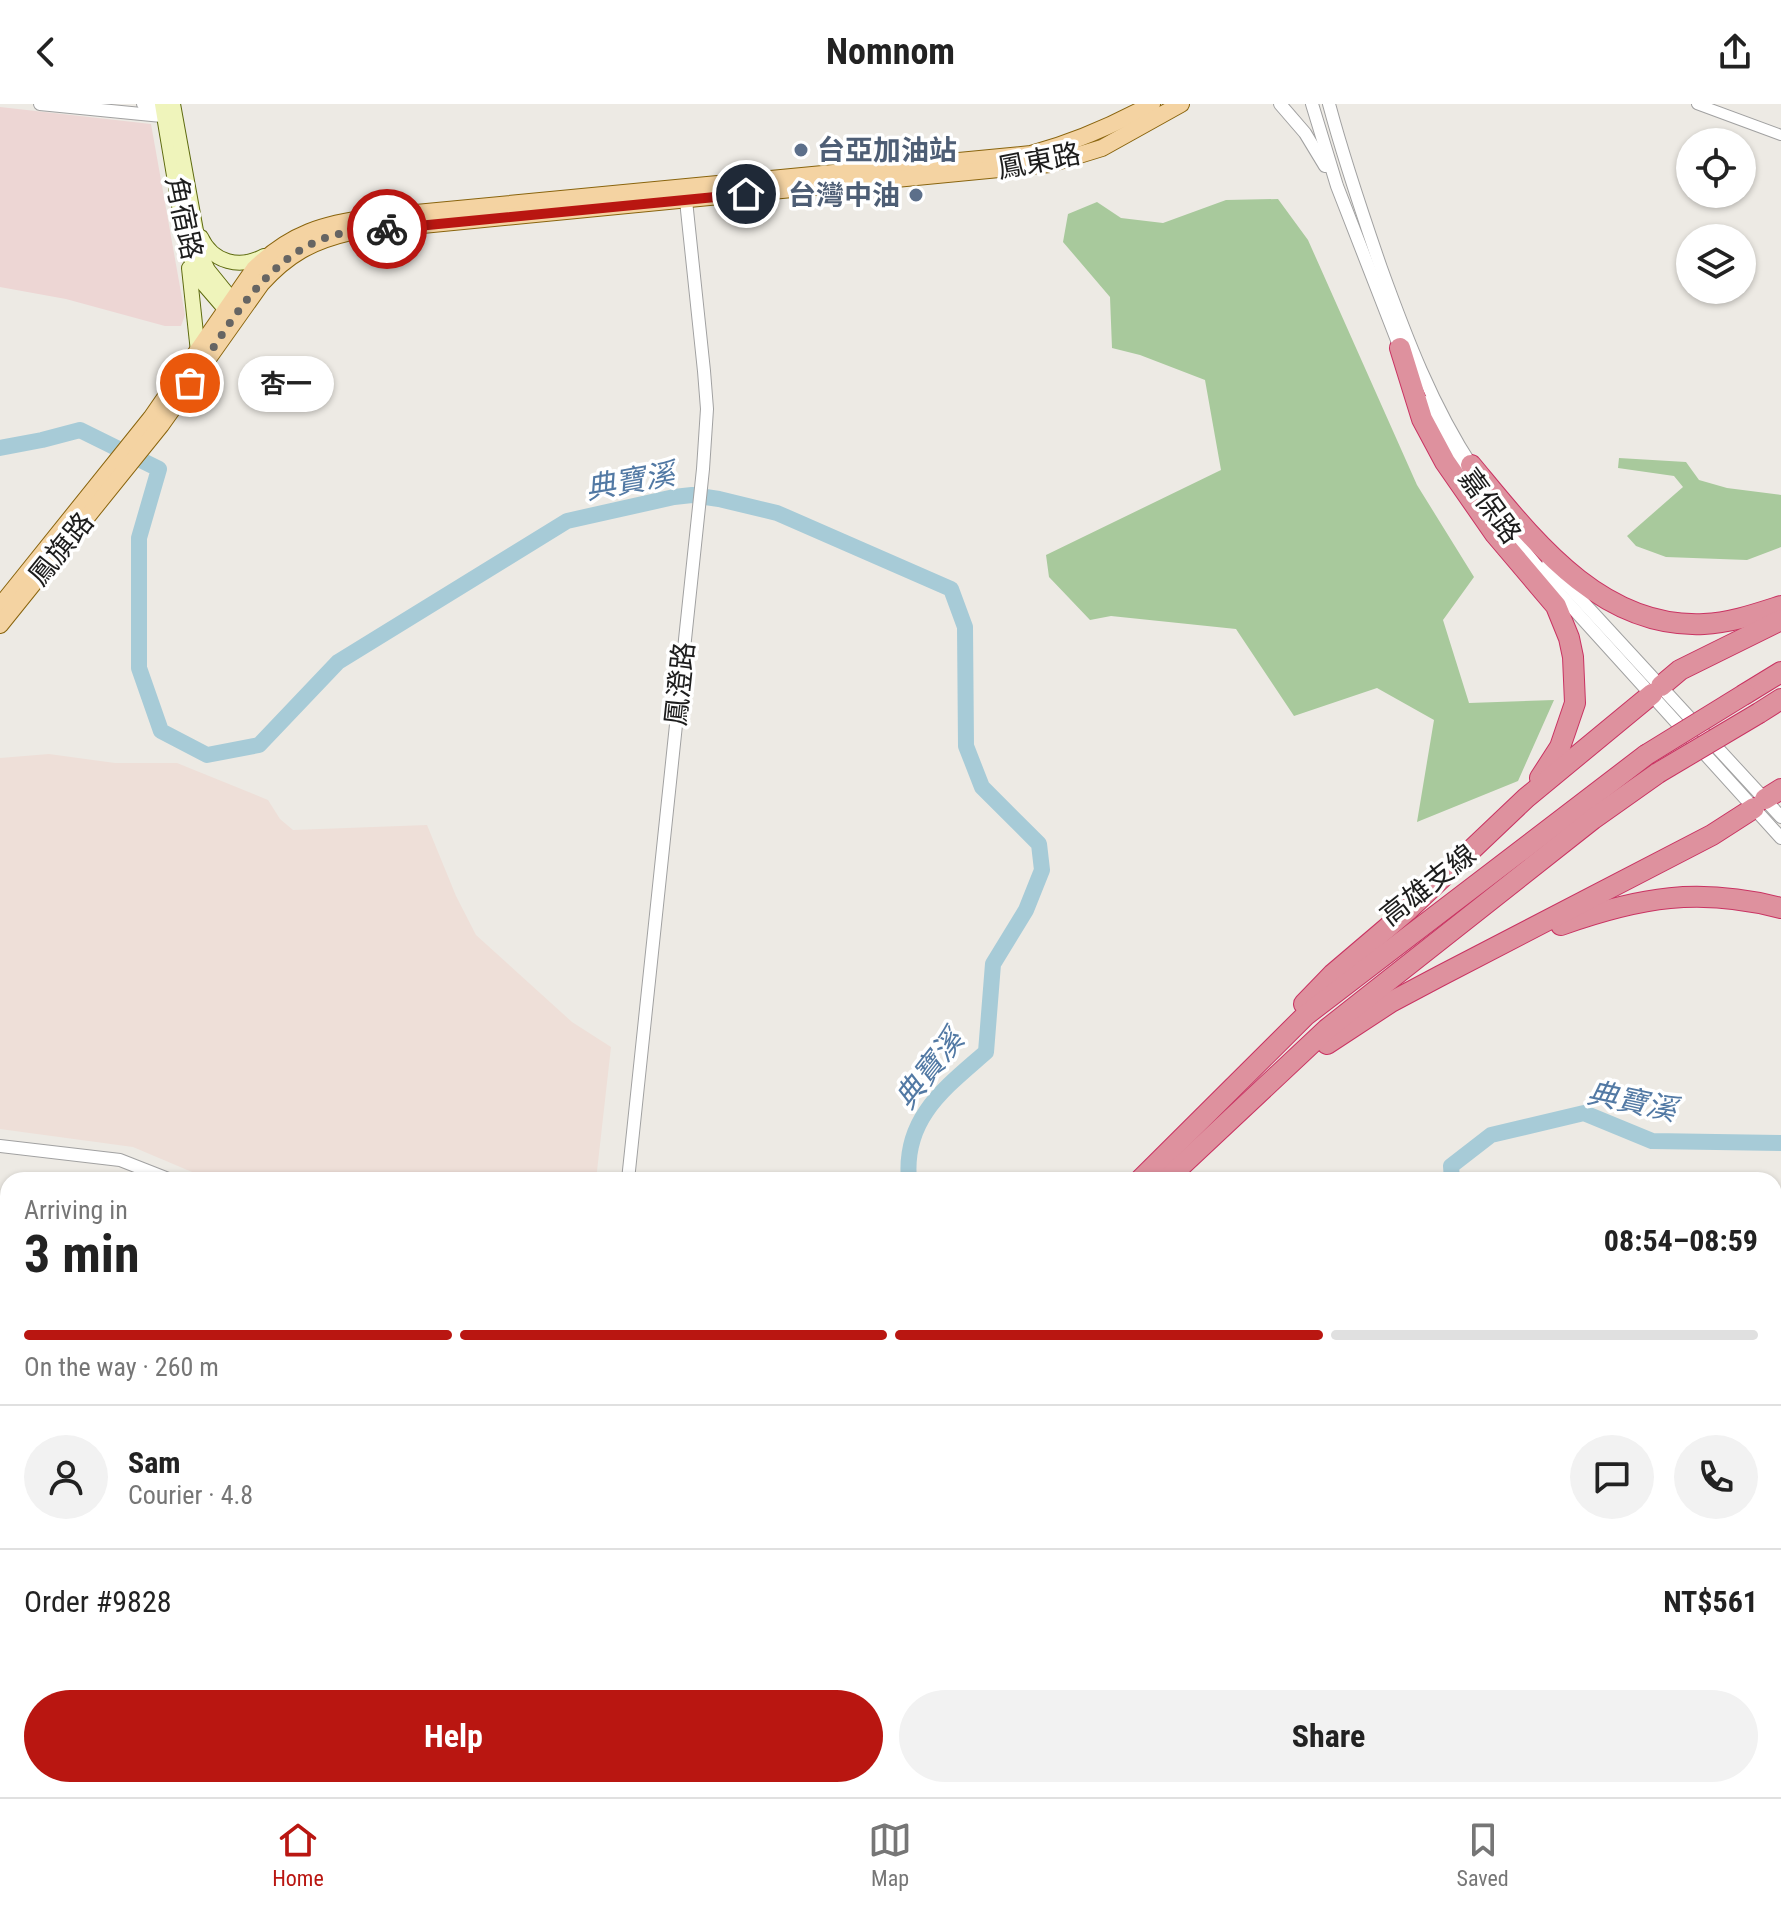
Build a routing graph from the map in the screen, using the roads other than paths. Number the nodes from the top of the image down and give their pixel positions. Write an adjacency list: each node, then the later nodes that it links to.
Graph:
1 (40, 104): 9 (street)
2 (143, 104): 9 (street)
3 (1152, 104): 11 (main road, 鳳東路)
4 (1181, 104): 11 (main road, 鳳東路)
5 (1280, 104): 12 (street)
6 (1312, 104): 12 (street, 嘉保路)
7 (1697, 104): 10 (street)
8 (1329, 105): 21 (street, 嘉保路)
9 (169, 109): 14 (main road, 角宿路); 15 (main road, 角宿路)
10 (1781, 135)
11 (952, 168): 13 (main road, 鳳東路)
12 (1337, 186): 18 (street, 嘉保路)
13 (685, 194): 16 (main road, 鳳東路); 17 (main road, 鳳東路); 40 (street, 鳳澄路)
14 (193, 219): 16 (main road); 17 (main road, 角宿路)
15 (186, 247): 17 (main road, 角宿路); 19 (main road)
16 (271, 253): 17 (main road, 鳳東路)
17 (233, 310): 19 (main road, 鳳東路); 20 (main road, 鳳東路)
18 (1400, 348): 28 (street, 嘉保路); 30 (highway)
19 (198, 352): 20 (main road, 鳳東路)
20 (156, 422): 22 (main road)
21 (1471, 465): 24 (highway); 28 (street, 嘉保路)
22 (116, 471): 23 (main road, 鳳旗路); 26 (main road, 鳳旗路)
23 (0, 606)
24 (1781, 606)
25 (1781, 620): 28 (highway)
26 (0, 625)
27 (1781, 672): 37 (highway, 高雄支線, bridge)
28 (1656, 690): 30 (highway); 31 (street, 嘉保路)
29 (1781, 699): 36 (highway, 高雄支線, bridge)
30 (1526, 798): 37 (highway)
31 (1766, 799): 32 (street, 嘉保路); 33 (street, 嘉保路); 35 (highway)
32 (1781, 817)
33 (1781, 838)
34 (1781, 908): 35 (highway)
35 (1501, 946): 36 (highway)
36 (1277, 1076): 42 (highway, 高雄支線)
37 (1188, 1131): 41 (highway, 高雄支線)
38 (0, 1146): 39 (street)
39 (151, 1172)
40 (629, 1172)
41 (1148, 1172)
42 (1175, 1172)

